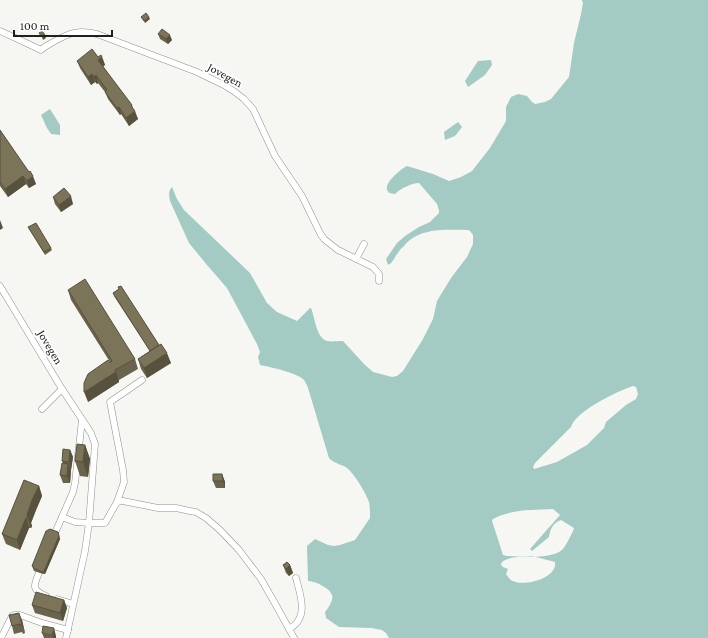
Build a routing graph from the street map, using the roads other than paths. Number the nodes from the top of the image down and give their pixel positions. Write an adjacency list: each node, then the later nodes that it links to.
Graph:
1 (0, 32): 3 (street, Jovegen)
2 (364, 244): 3 (street)
3 (356, 259): 4 (street, Jovegen)
4 (379, 281)
5 (0, 286): 7 (street, Jovegen)
6 (142, 380): 10 (street)
7 (62, 389): 8 (street); 9 (street, Jovegen)
8 (42, 409)
9 (82, 420): 11 (street); 12 (street, Jovegen)
10 (117, 502): 12 (street); 17 (street)
11 (62, 517): 12 (street); 13 (street)
12 (89, 523): 16 (street, Jovegen)
13 (55, 533)
14 (39, 573): 16 (street)
15 (296, 578): 17 (street)
16 (73, 604): 18 (street, Jovegen)
17 (289, 629): 21 (street)
18 (68, 630): 19 (street); 20 (street, Jovegen)
19 (1, 638)
20 (66, 638)
21 (294, 638)

